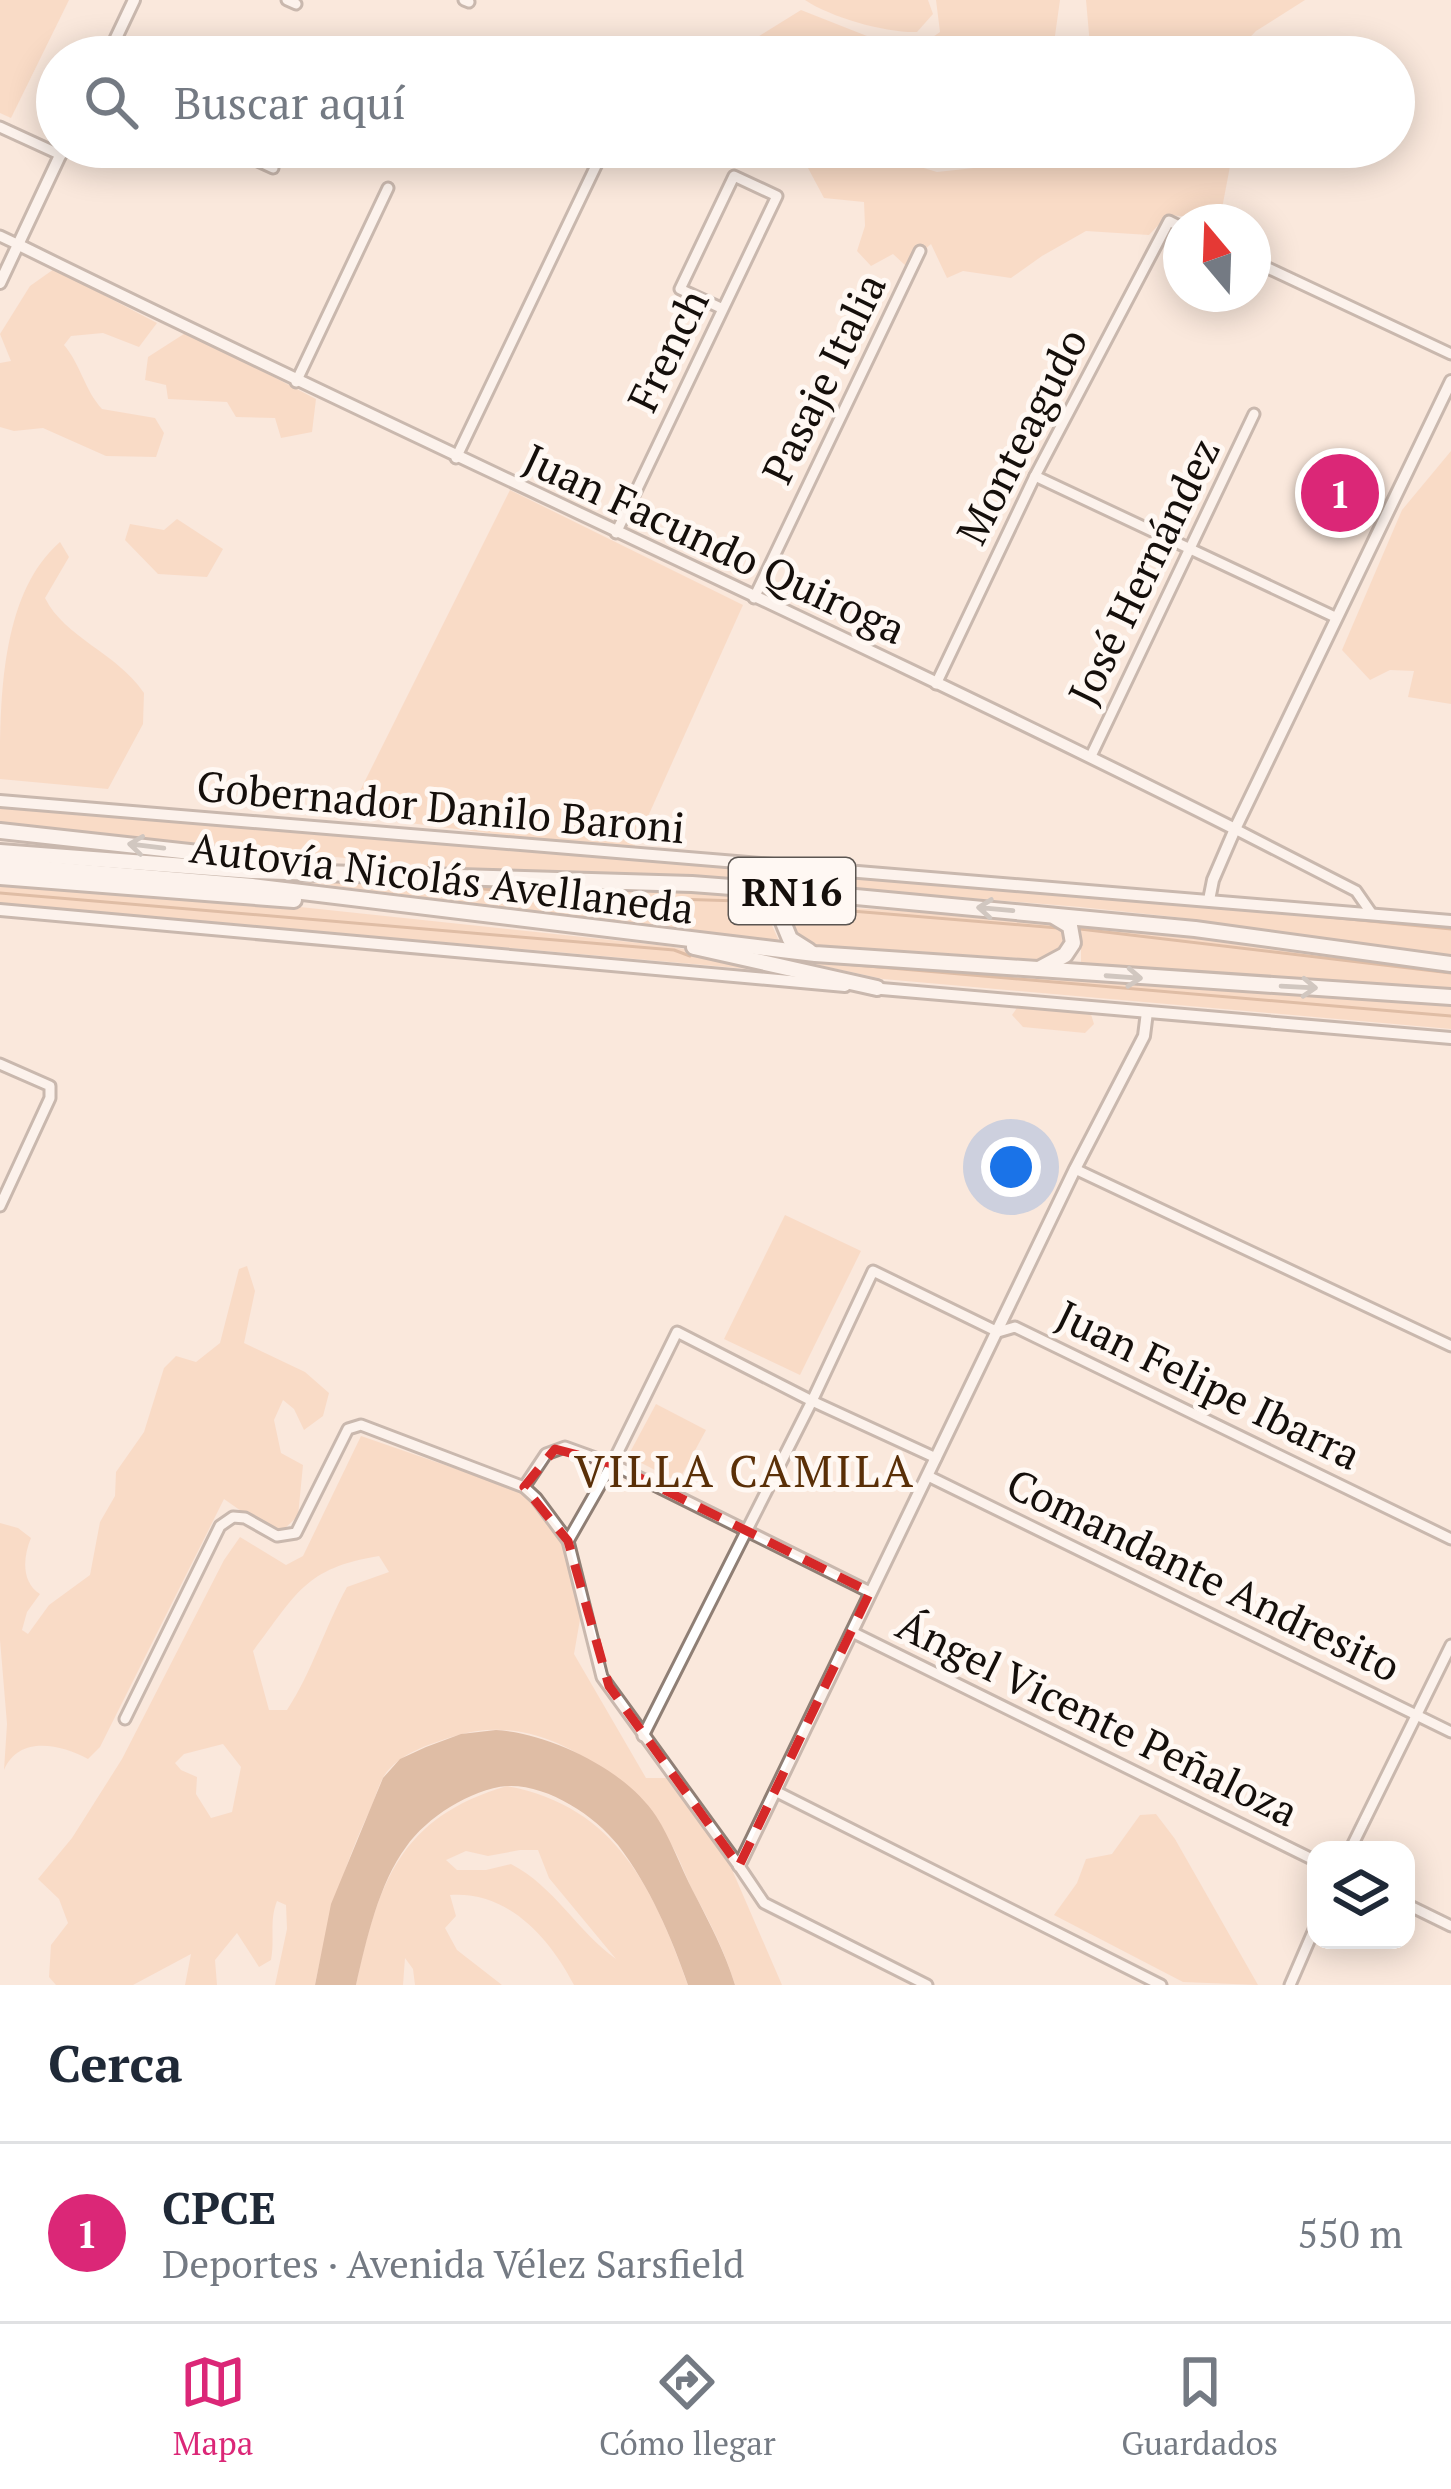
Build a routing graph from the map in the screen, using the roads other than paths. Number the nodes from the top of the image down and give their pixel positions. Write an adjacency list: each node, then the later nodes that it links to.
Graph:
1 (134, 0): 2 (street)
2 (117, 36)
3 (0, 127): 4 (street)
4 (36, 141)
5 (55, 168): 10 (street)
6 (595, 168): 19 (street)
7 (388, 188): 17 (street)
8 (1163, 231): 20 (street, Monteagudo)
9 (0, 236): 10 (street)
10 (19, 244): 13 (street); 17 (street, Juan Facundo Quiroga)
11 (920, 251): 23 (street, Pasaje Italia)
12 (1271, 269): 15 (street)
13 (0, 283)
14 (723, 309): 14 (street, French); 21 (street, French)
15 (1451, 354)
16 (1451, 381): 24 (street)
17 (296, 382): 19 (street, Juan Facundo Quiroga)
18 (1254, 414): 22 (street, José Hernández)
19 (456, 458): 21 (street, Juan Facundo Quiroga)
20 (1035, 476): 22 (street); 25 (street, Monteagudo)
21 (616, 533): 23 (street, Juan Facundo Quiroga)
22 (1190, 549): 24 (street); 26 (street, José Hernández)
23 (754, 598): 25 (street, Juan Facundo Quiroga)
24 (1335, 617): 28 (street)
25 (936, 683): 26 (street, Juan Facundo Quiroga)
26 (1091, 756): 28 (street, Juan Facundo Quiroga)
27 (0, 801): 35 (street, Gobernador Danilo Baroni)
28 (1235, 829): 35 (street); 39 (street, Juan Facundo Quiroga)
29 (0, 831): 32 (highway, one-way to 29)
30 (0, 852): 32 (highway, Autovía Nicolás Avellaneda / RN16)
31 (0, 865): 36 (highway, Autovía Nicolás Avellaneda / RN16)
32 (387, 874): 34 (highway, Autovía Nicolás Avellaneda / RN16)
33 (0, 877): 36 (highway)
34 (824, 894): 38 (highway, Autovía Nicolás Avellaneda / RN16, one-way to 34); 42 (highway)
35 (1209, 900): 39 (street, Gobernador Danilo Baroni)
36 (423, 907): 41 (highway, Autovía Nicolás Avellaneda / RN16)
37 (1, 912): 45 (street)
38 (1043, 913): 43 (highway, Autovía Nicolás Avellaneda / RN16); 44 (highway)
39 (1372, 914): 40 (street, Gobernador Danilo Baroni)
40 (1451, 921)
41 (625, 933): 42 (highway, Autovía Nicolás Avellaneda / RN16); 45 (highway)
42 (815, 954): 44 (highway, Autovía Nicolás Avellaneda / RN16)
43 (1451, 964)
44 (1034, 971): 46 (highway, Autovía Nicolás Avellaneda / RN16, one-way to 46)
45 (877, 988): 47 (street)
46 (1451, 997)
47 (1147, 1012): 48 (street); 50 (street)
48 (1451, 1038)
49 (0, 1064): 51 (street)
50 (1075, 1168): 52 (street); 53 (street)
51 (0, 1206)
52 (998, 1331): 54 (street, Juan Felipe Ibarra); 55 (street); 60 (street, Juan Felipe Ibarra)
53 (1451, 1346)
54 (812, 1401): 55 (street); 56 (street); 59 (street)
55 (937, 1458): 57 (street)
56 (612, 1465): 58 (street, Ángel Vicente Peñaloza); 59 (street, Ángel Vicente Peñaloza); 61 (street)
57 (928, 1476): 62 (street); 65 (street, Comandante Andresito)
58 (524, 1487): 61 (street); 66 (street)
59 (746, 1529): 62 (street, Ángel Vicente Peñaloza); 68 (street)
60 (1451, 1539)
61 (568, 1540): 68 (street)
62 (870, 1592): 63 (street)
63 (851, 1632): 69 (street); 71 (street, Ángel Vicente Peñaloza)
64 (1451, 1645): 65 (street)
65 (1416, 1714): 67 (street, Comandante Andresito); 70 (street)
66 (125, 1719)
67 (1451, 1732)
68 (644, 1736): 72 (street)
69 (775, 1792): 72 (street); 77 (street)
70 (1354, 1841)
71 (1307, 1857)
72 (739, 1866): 76 (street)
73 (1415, 1908): 74 (street)
74 (1451, 1926)
75 (1307, 1945): 78 (street)
76 (927, 1985)
77 (1161, 1985)
78 (1289, 1985)

